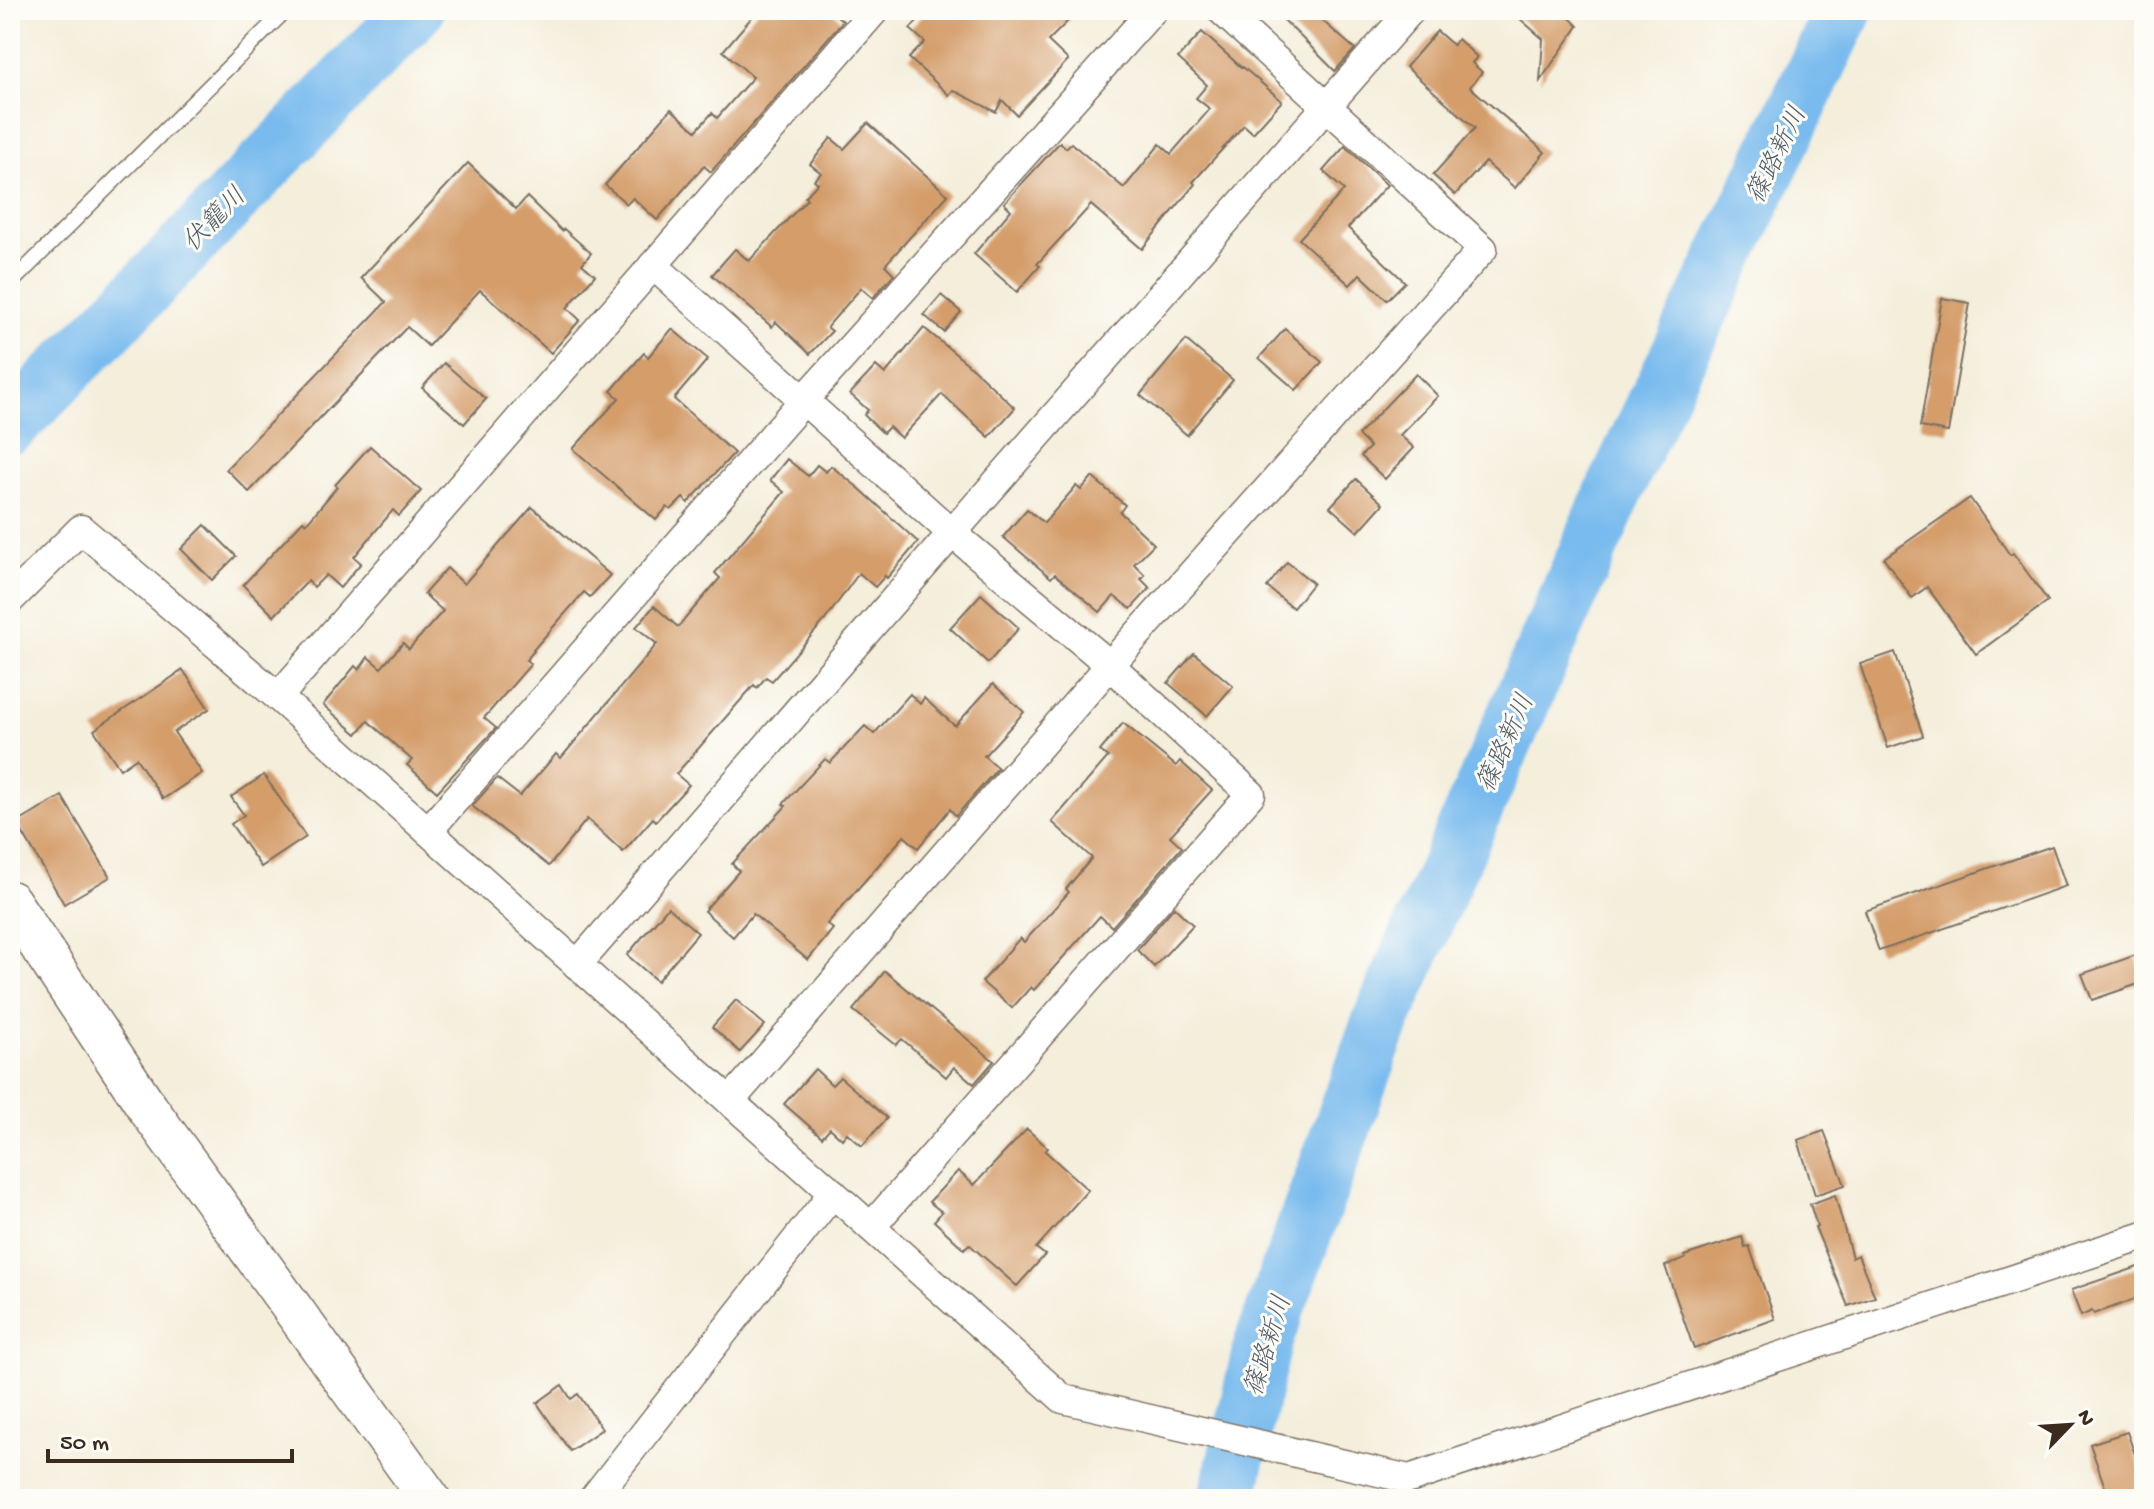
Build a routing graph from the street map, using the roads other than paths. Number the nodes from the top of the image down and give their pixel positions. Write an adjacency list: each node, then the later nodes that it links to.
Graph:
1 (286, 10): 8 (lane)
2 (875, 10): 7 (street)
3 (1153, 10): 9 (street)
4 (1221, 10): 6 (street)
5 (1411, 10): 6 (street)
6 (1326, 105): 10 (street); 12 (street)
7 (653, 265): 9 (street); 13 (street)
8 (10, 284)
9 (804, 400): 10 (street); 14 (street)
10 (952, 533): 12 (street); 16 (street)
11 (10, 600): 13 (street)
12 (1110, 665): 17 (street); 19 (street)
13 (278, 697): 14 (street)
14 (428, 831): 16 (street)
15 (10, 901): 22 (street)
16 (577, 965): 17 (street)
17 (730, 1101): 18 (street)
18 (833, 1193): 19 (street); 23 (street)
19 (871, 1227): 21 (street)
20 (2144, 1236): 21 (street)
21 (1410, 1489)
22 (430, 1499)
23 (593, 1499)

